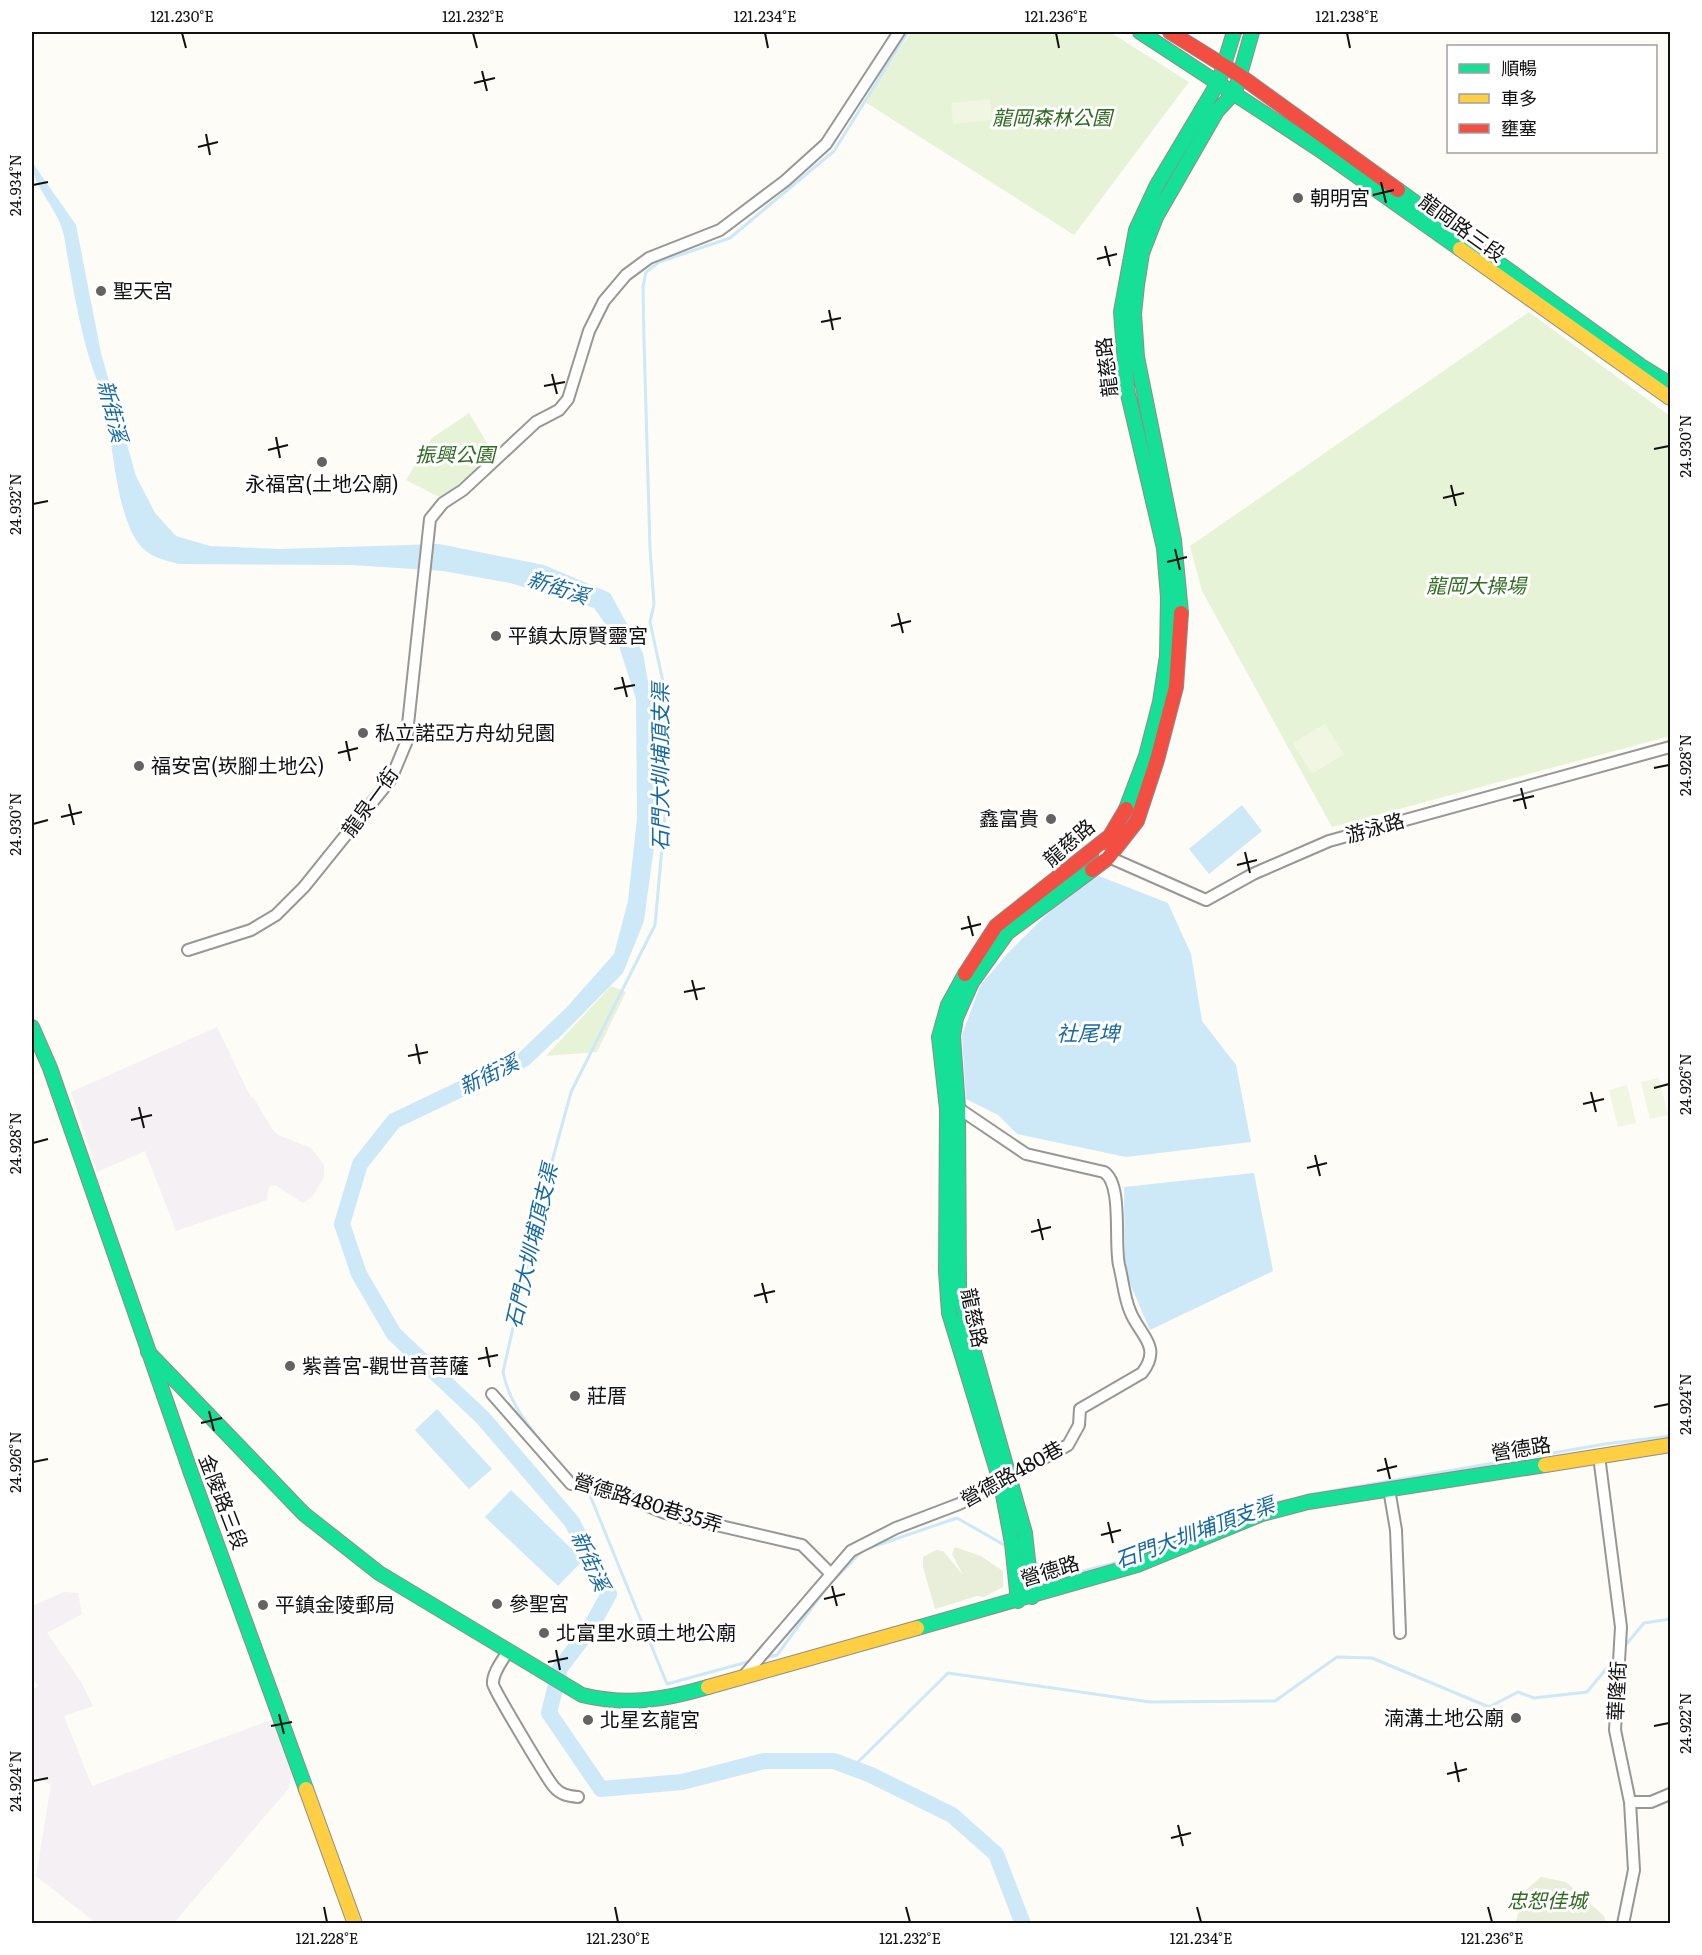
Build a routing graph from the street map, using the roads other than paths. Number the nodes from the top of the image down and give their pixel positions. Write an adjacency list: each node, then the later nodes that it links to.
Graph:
1 (899, 32): 15 (street, 龍泉一街)
2 (1140, 32): 8 (street, 龍岡路三段)
3 (1170, 32): 6 (street, 龍岡路三段)
4 (1234, 32): 6 (street, 龍慈路)
5 (1252, 32): 7 (street, 龍慈路)
6 (1224, 64): 7 (street, 龍岡路三段); 8 (street, 龍慈路)
7 (1239, 75): 9 (street, 龍慈路); 10 (street, 龍岡路三段)
8 (1219, 81): 9 (street, 龍岡路三段); 13 (street, 龍慈路)
9 (1235, 92): 11 (street, 龍岡路三段); 13 (street, 龍慈路)
10 (1671, 384)
11 (1671, 398)
12 (1671, 747): 14 (street, 游泳路)
13 (1152, 758): 14 (street, 龍慈路)
14 (1102, 854): 17 (street, 龍慈路)
15 (188, 950)
16 (32, 1027): 18 (street, 金陵路三段)
17 (952, 1108): 22 (street, 龍慈路); 22 (street, 營德路480巷)
18 (148, 1352): 28 (street, 營德路); 33 (street, 金陵路三段)
19 (492, 1394): 24 (street, 營德路480巷35弄)
20 (1671, 1445): 21 (street, 營德路)
21 (1599, 1456): 23 (street, 營德路); 32 (street, 華隆街)
22 (1006, 1480): 24 (street, 營德路480巷); 25 (street, 龍慈路); 26 (street, 龍慈路)
23 (1389, 1490): 25 (street, 營德路); 27 (street)
24 (830, 1573): 29 (street, 營德路480巷)
25 (1032, 1597): 26 (street, 營德路)
26 (1018, 1601): 29 (street, 營德路)
27 (1400, 1633)
28 (508, 1650): 29 (street, 營德路); 31 (street)
29 (742, 1678)
30 (1671, 1794): 32 (street)
31 (578, 1797)
32 (1630, 1802): 34 (street, 華隆街)
33 (355, 1923)
34 (1623, 1923)

